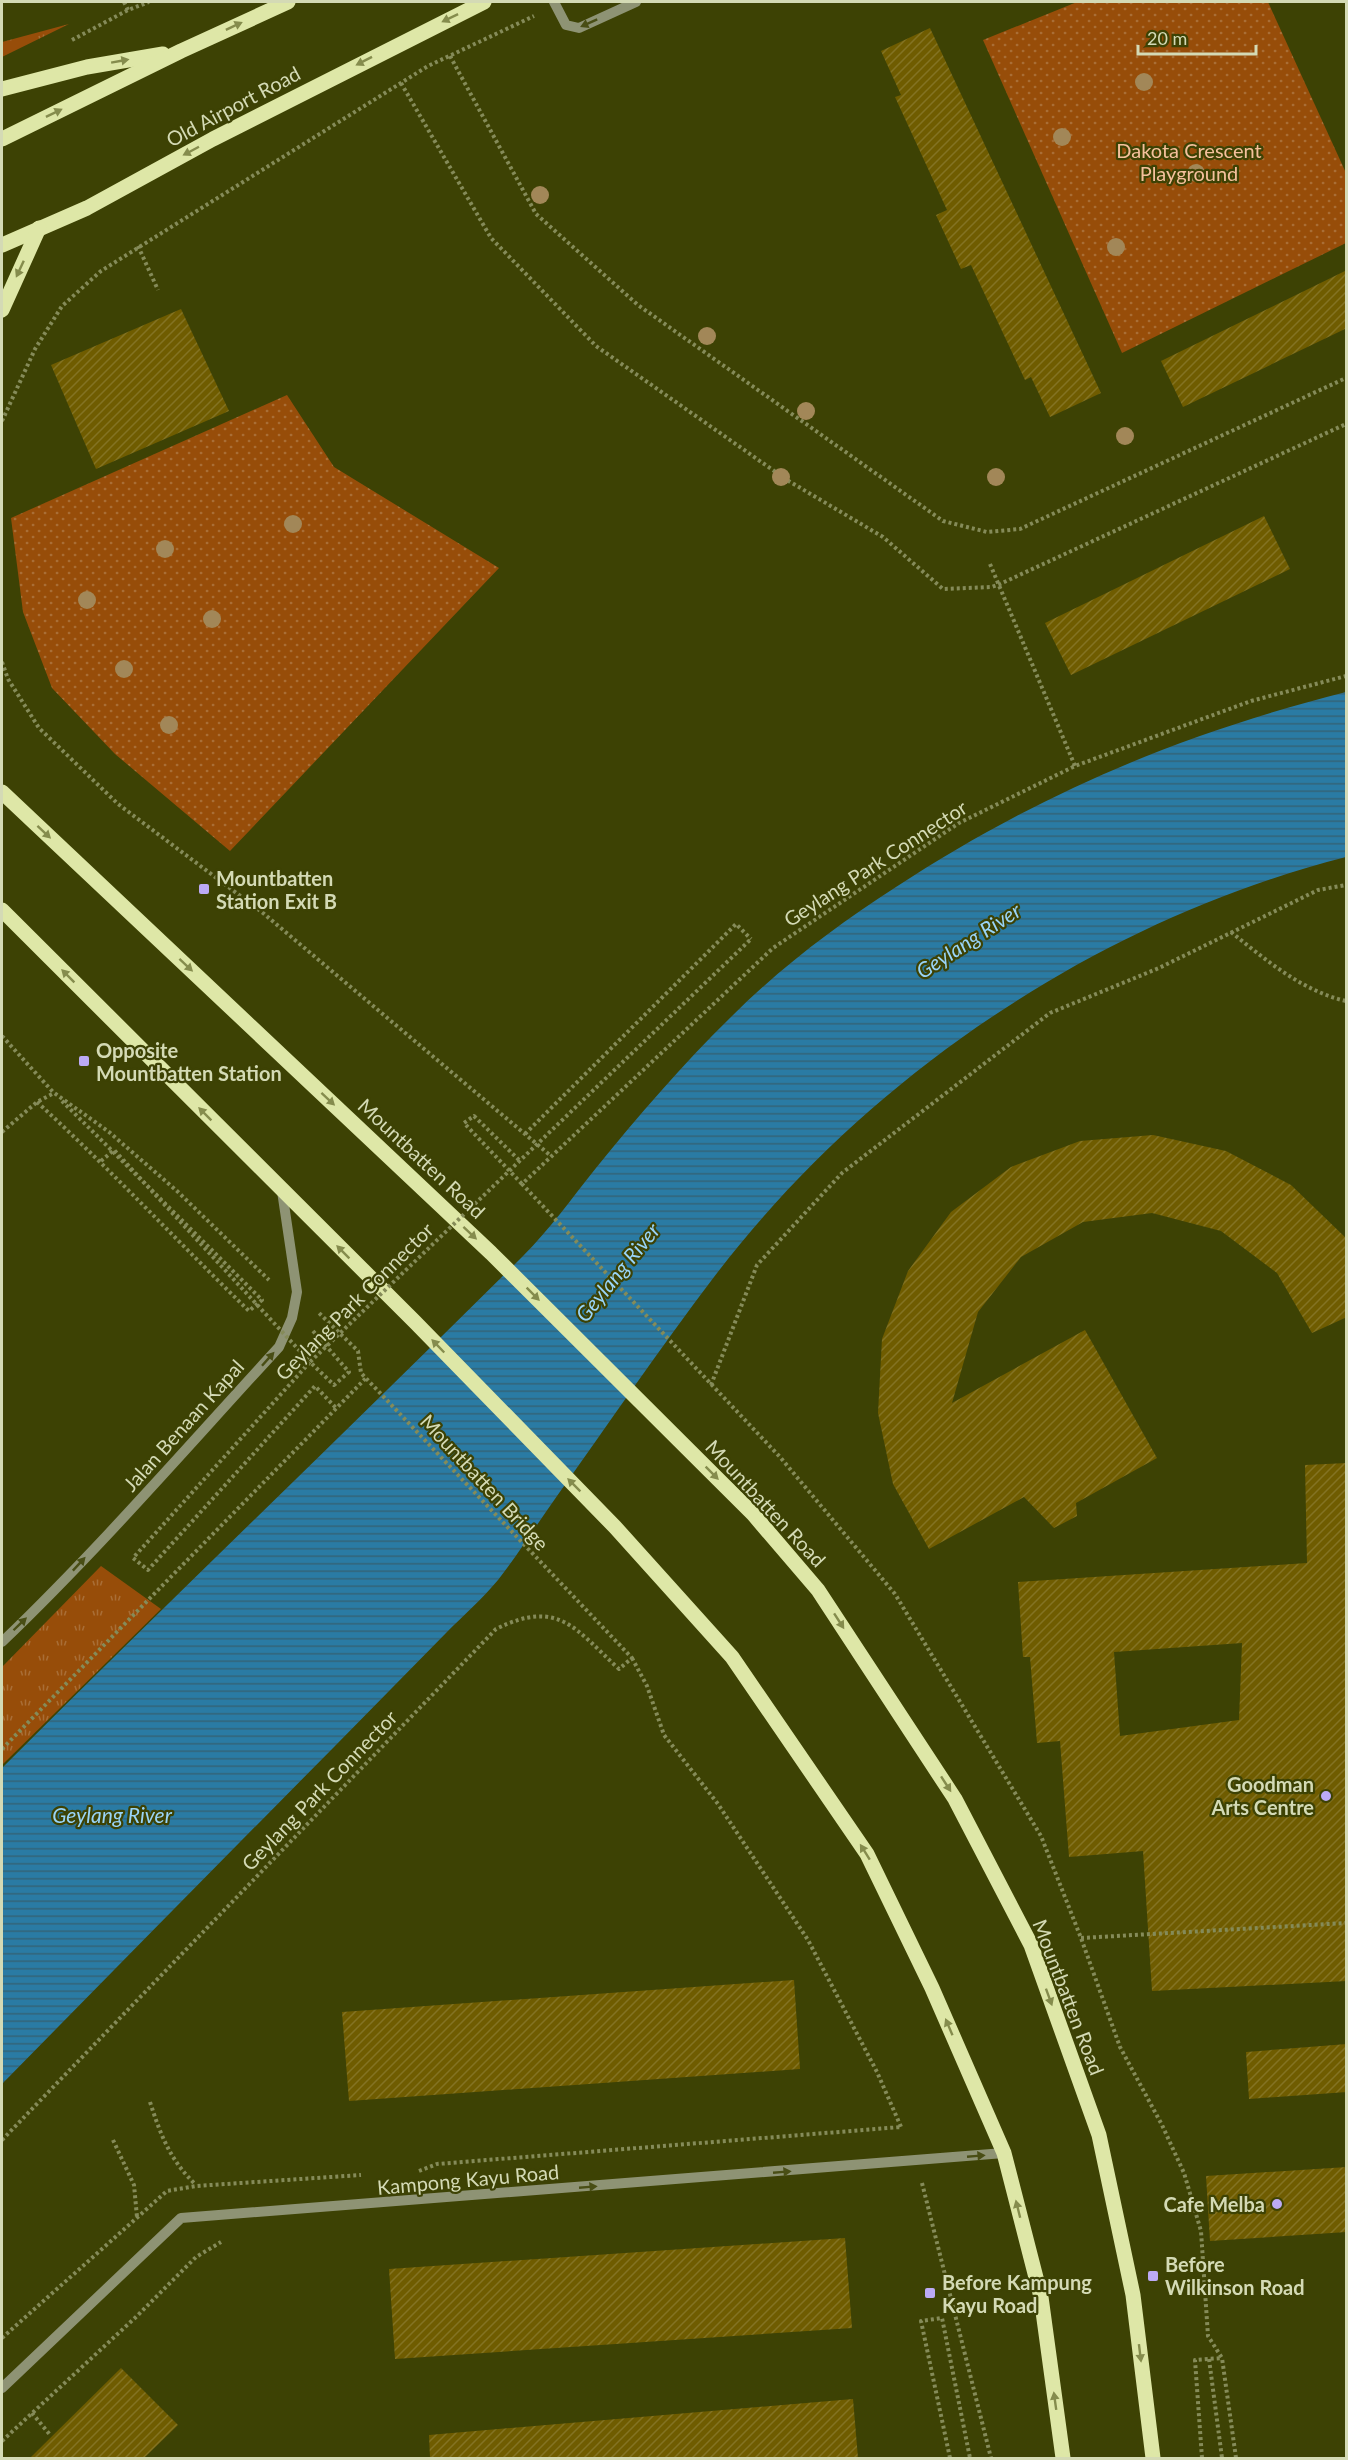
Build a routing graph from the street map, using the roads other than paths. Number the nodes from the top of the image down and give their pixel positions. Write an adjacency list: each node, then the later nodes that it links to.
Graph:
1 (288, 2): 5 (main road, one-way to 1)
2 (484, 2): 8 (main road, Old Airport Road, one-way to 8)
3 (636, 2): 4 (street, one-way to 4)
4 (555, 4)
5 (181, 51): 6 (main road, one-way to 5); 7 (main road, one-way to 5)
6 (2, 89)
7 (2, 139)
8 (39, 228): 9 (main road, Old Airport Road); 10 (main road, one-way to 10)
9 (2, 245)
10 (2, 310)
11 (2, 792): 18 (main road, Mountbatten Road, one-way to 18)
12 (2, 910): 13 (main road, one-way to 12)
13 (282, 1191): 14 (street, Jalan Benaan Kapal, one-way to 13); 15 (main road, one-way to 13)
14 (2, 1642)
15 (1004, 2153): 16 (street, Kampong Kayu Road, one-way to 15); 17 (main road, one-way to 15)
16 (2, 2388)
17 (1062, 2458)
18 (1153, 2458)

